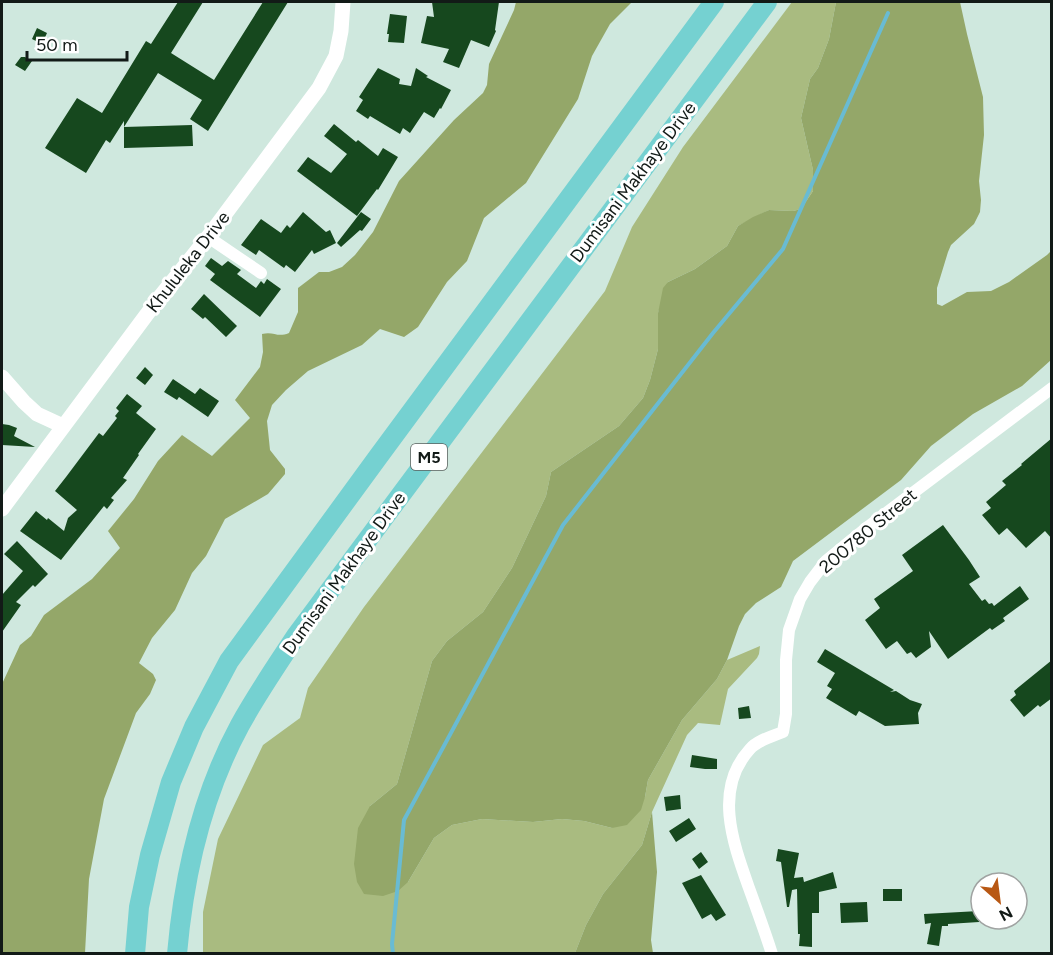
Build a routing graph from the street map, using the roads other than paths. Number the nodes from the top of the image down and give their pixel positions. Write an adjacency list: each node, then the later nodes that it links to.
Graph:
1 (343, 2): 4 (street, Khululeka Drive)
2 (714, 2): 10 (main road, M5)
3 (767, 2): 11 (main road, Dumisani Makhaye Drive / M5)
4 (208, 237): 5 (street); 8 (street, Khululeka Drive)
5 (261, 273)
6 (2, 377): 8 (street)
7 (1052, 388): 12 (street, 200780 Street)
8 (63, 426): 9 (street, Khululeka Drive)
9 (2, 509)
10 (135, 954)
11 (177, 954)
12 (772, 954)

